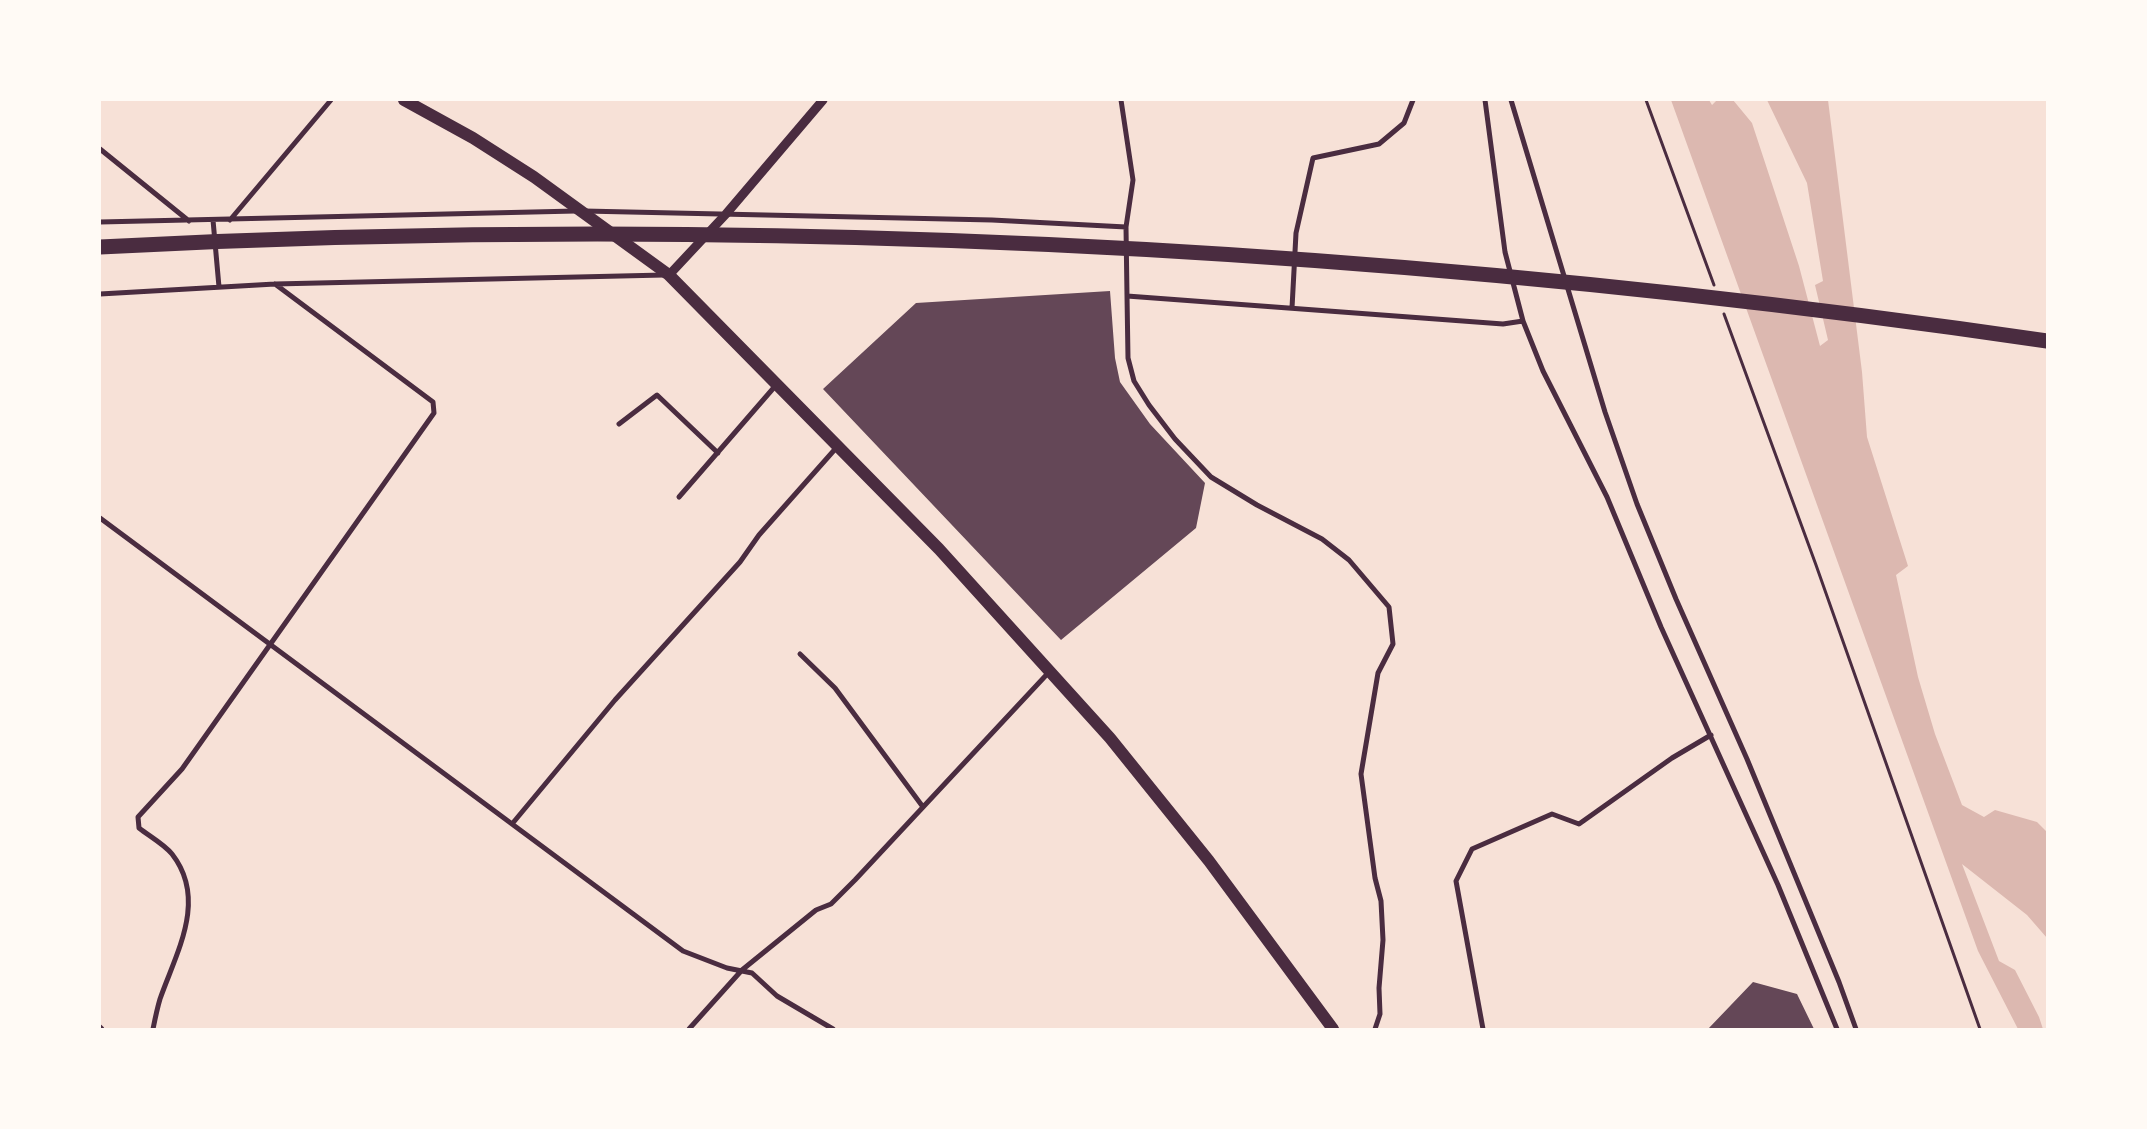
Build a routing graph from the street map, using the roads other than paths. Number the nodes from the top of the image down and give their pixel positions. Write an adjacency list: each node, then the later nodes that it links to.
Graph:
1 (330, 100): 12 (street)
2 (404, 100): 9 (main road)
3 (823, 100): 10 (street)
4 (1121, 100): 15 (street)
5 (1412, 100): 22 (street)
6 (1486, 100): 23 (street)
7 (1511, 100): 45 (street)
8 (100, 149): 13 (street)
9 (582, 210): 10 (street); 12 (street); 17 (main road)
10 (726, 214): 15 (street); 17 (street)
11 (213, 220): 12 (street); 13 (street); 19 (street)
12 (230, 220)
13 (189, 221): 14 (street)
14 (100, 222)
15 (1126, 227): 21 (street)
16 (100, 247): 24 (highway)
17 (669, 275): 18 (street); 25 (main road)
18 (275, 284): 19 (street); 31 (street)
19 (219, 287): 20 (street)
20 (100, 294)
21 (1127, 296): 22 (street); 42 (street)
22 (1292, 308): 23 (street)
23 (1523, 322): 34 (street)
24 (2047, 341)
25 (778, 384): 27 (main road); 28 (street)
26 (619, 424): 28 (street)
27 (838, 445): 33 (main road); 36 (street)
28 (718, 453): 29 (street)
29 (679, 497)
30 (100, 518): 31 (street)
31 (272, 645): 36 (street); 38 (street)
32 (800, 654): 35 (street)
33 (1050, 670): 35 (street); 41 (main road)
34 (1711, 735): 43 (street); 44 (street)
35 (923, 806): 37 (street)
36 (512, 824): 37 (street)
37 (742, 970): 39 (street); 40 (street)
38 (153, 1029)
39 (690, 1029)
40 (833, 1029)
41 (1333, 1029)
42 (1375, 1029)
43 (1483, 1029)
44 (1837, 1029)
45 (1856, 1029)

